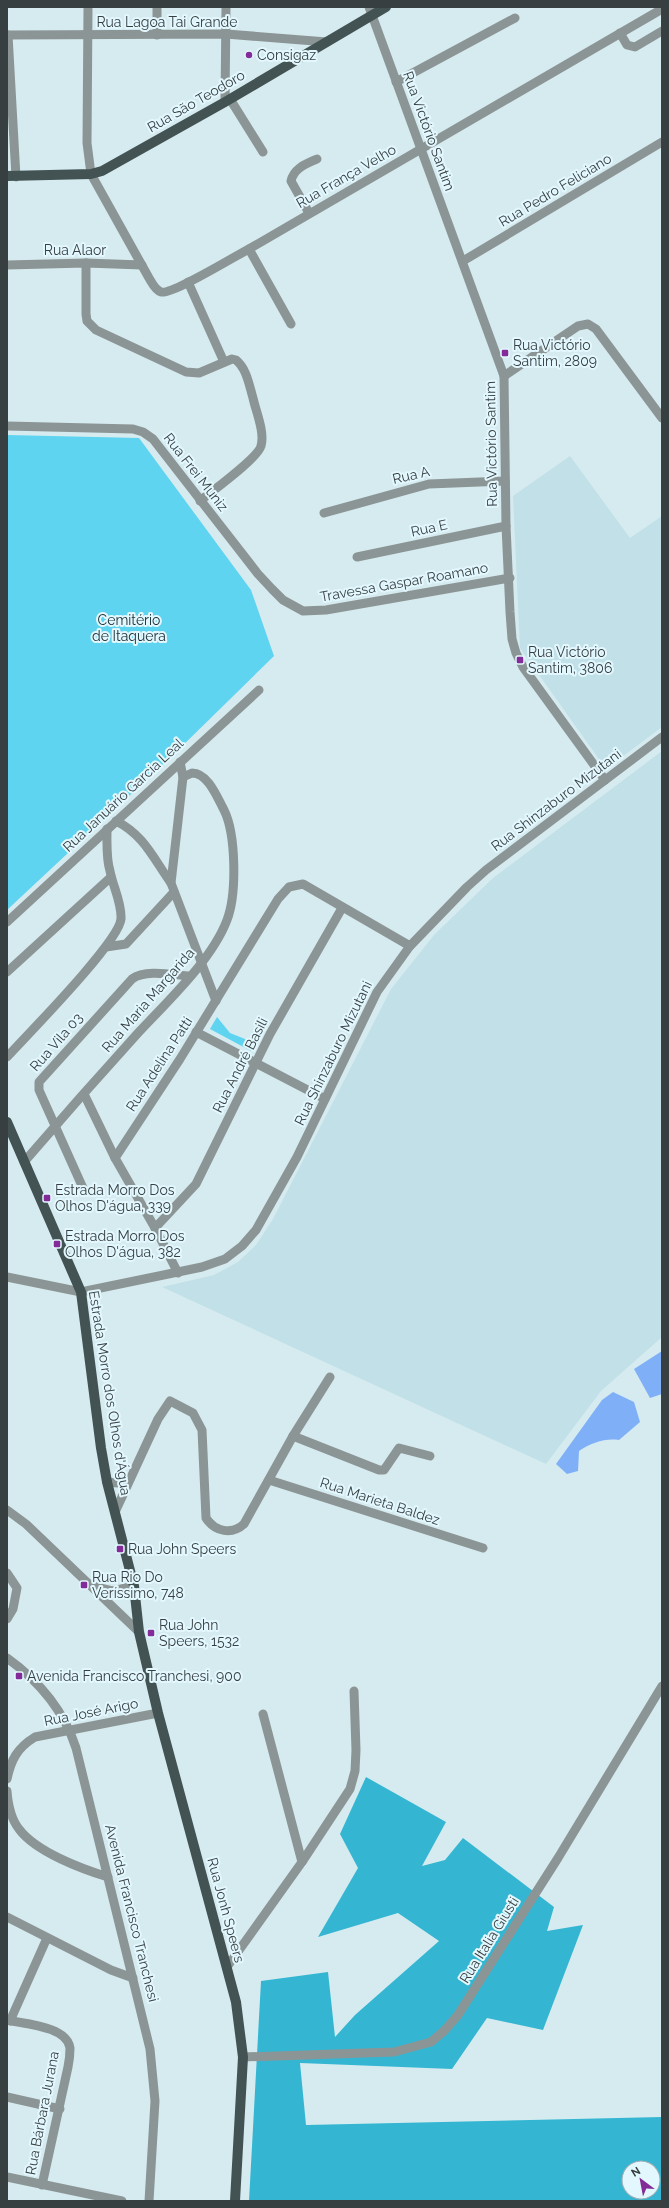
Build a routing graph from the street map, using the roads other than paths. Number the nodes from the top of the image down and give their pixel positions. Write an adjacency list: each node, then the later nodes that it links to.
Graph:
1 (88, 7): 13 (street)
2 (156, 7): 12 (street)
3 (226, 7): 10 (street)
4 (386, 7): 6 (main road, Rua São Teodoro)
5 (662, 9): 9 (street, Rua França Velho)
6 (371, 11): 14 (main road, Rua São Teodoro); 15 (street, Rua Victório Santim)
7 (515, 18): 15 (street)
8 (662, 31): 9 (street)
9 (620, 33): 18 (street, Rua França Velho)
10 (226, 34): 12 (street, Rua Lagoa Tai Grande); 14 (street, Rua Lagoa Tai Grande); 16 (street)
11 (8, 35): 13 (street, Rua Lagoa Tai Grande); 22 (street)
12 (156, 35): 13 (street, Rua Lagoa Tai Grande)
13 (88, 36): 21 (street)
14 (327, 42): 16 (main road, Rua São Teodoro)
15 (396, 82): 18 (street, Rua Victório Santim)
16 (228, 100): 19 (street); 21 (main road, Rua São Teodoro)
17 (662, 142): 25 (street, Rua Pedro Feliciano)
18 (420, 149): 23 (street, Rua França Velho); 25 (street, Rua Victório Santim)
19 (263, 152)
20 (317, 159): 23 (street)
21 (90, 174): 22 (main road, Rua São Teodoro); 28 (street, Rua França Velho)
22 (11, 177)
23 (309, 214): 24 (street, Rua França Velho)
24 (249, 249): 29 (street, Rua França Velho); 30 (street)
25 (463, 261): 32 (street, Rua Victório Santim)
26 (86, 263): 27 (street, Rua Alaor); 28 (street, Rua Alaor); 31 (street)
27 (7, 264)
28 (142, 265): 29 (street, Rua França Velho)
29 (188, 282): 31 (street)
30 (291, 324)
31 (224, 362): 36 (street)
32 (504, 376): 33 (street); 35 (street, Rua Victório Santim)
33 (662, 418)
34 (7, 426): 36 (street, Rua Frei Muniz)
35 (505, 481): 37 (street, Rua A); 38 (street, Rua Victório Santim)
36 (200, 501): 41 (street, Rua Frei Muniz)
37 (324, 513)
38 (506, 526): 39 (street, Rua E); 40 (street, Rua Victório Santim)
39 (357, 557)
40 (510, 578): 41 (street, Travessa Gaspar Roamano); 46 (street, Rua Victório Santim)
41 (303, 610)
42 (259, 690): 44 (street, Rua Januário Garcia Leal)
43 (662, 737): 46 (street, Rua Shinzaburo Mizutani)
44 (180, 762): 45 (street); 47 (street, Rua Januário Garcia Leal)
45 (183, 778): 50 (street); 55 (street, Rua Maria Margarida)
46 (605, 780): 53 (street, Rua Shinzaburo Mizutani)
47 (116, 821): 48 (street, Rua Januário Garcia Leal); 50 (street)
48 (107, 829): 49 (street); 52 (street, Rua Januário Garcia Leal)
49 (111, 877): 54 (street); 56 (street)
50 (172, 888): 54 (street); 55 (street)
51 (342, 908): 53 (street); 58 (street, Rua Adelina Patti); 61 (street, Rua André Basili)
52 (7, 922)
53 (410, 946): 63 (street, Rua Shinzaburo Mizutani)
54 (106, 947): 60 (street)
55 (202, 962): 57 (street, Rua Maria Margarida); 58 (street)
56 (7, 972)
57 (190, 976): 62 (street, Rua Maria Margarida); 65 (street, Rua Vila 03)
58 (216, 1001): 59 (street, Rua Adelina Patti)
59 (196, 1032): 61 (street); 66 (street, Rua Adelina Patti)
60 (7, 1057)
61 (255, 1063): 63 (street); 69 (street, Rua André Basili)
62 (84, 1094): 65 (street, Rua Maria Margarida); 66 (street)
63 (325, 1099): 70 (street, Rua Shinzaburo Mizutani)
64 (7, 1122): 67 (main road, Estrada Morro dos Olhos d'Água)
65 (54, 1126): 67 (street, Rua Maria Margarida); 68 (street, Rua Vila 03)
66 (115, 1158): 69 (street)
67 (24, 1162): 72 (main road, Estrada Morro dos Olhos d'Água)
68 (82, 1188)
69 (155, 1228): 70 (street)
70 (178, 1273): 72 (street, Rua Shinzaburo Mizutani)
71 (7, 1277): 72 (street, Rua Shinzaburo Mizutani)
72 (81, 1292): 78 (main road, Estrada Morro dos Olhos d'Água)
73 (330, 1377): 74 (street)
74 (293, 1436): 75 (street); 77 (street)
75 (430, 1456)
76 (130, 1479): 77 (street); 78 (street); 80 (street)
77 (269, 1480): 81 (street, Rua Marieta Baldez)
78 (108, 1482): 80 (main road, Estrada Morro dos Olhos d'Água)
79 (7, 1510): 83 (street)
80 (115, 1512): 84 (main road, Estrada Morro dos Olhos d'Água)
81 (483, 1548)
82 (7, 1573): 85 (street)
83 (90, 1584): 84 (street); 86 (street)
84 (134, 1586): 86 (main road, Estrada Morro dos Olhos d'Água)
85 (7, 1619)
86 (139, 1632): 90 (main road, Rua Jonh Speers)
87 (7, 1658): 92 (street, Avenida Francisco Tranchesi)
88 (662, 1686): 102 (street, Rua Italia Giusti)
89 (354, 1691): 95 (street)
90 (158, 1713): 92 (street, Rua José Arigo); 99 (main road, Rua Jonh Speers)
91 (263, 1714): 95 (street)
92 (70, 1730): 93 (street, Rua José Arigo); 96 (street, Avenida Francisco Tranchesi)
93 (7, 1780)
94 (7, 1791): 96 (street)
95 (302, 1862): 99 (street)
96 (108, 1878): 100 (street, Avenida Francisco Tranchesi)
97 (7, 1917): 98 (street)
98 (47, 1938): 100 (street); 101 (street)
99 (227, 1967): 102 (main road, Rua Jonh Speers)
100 (133, 1978): 108 (street, Avenida Francisco Tranchesi)
101 (9, 2020): 104 (street, Rua Bárbara Jurana)
102 (243, 2057): 109 (main road, Rua Jonh Speers)
103 (7, 2097): 104 (street)
104 (60, 2108): 106 (street, Rua Bárbara Jurana)
105 (7, 2177): 106 (street)
106 (42, 2185): 107 (street)
107 (122, 2201)
108 (149, 2201)
109 (235, 2201)

